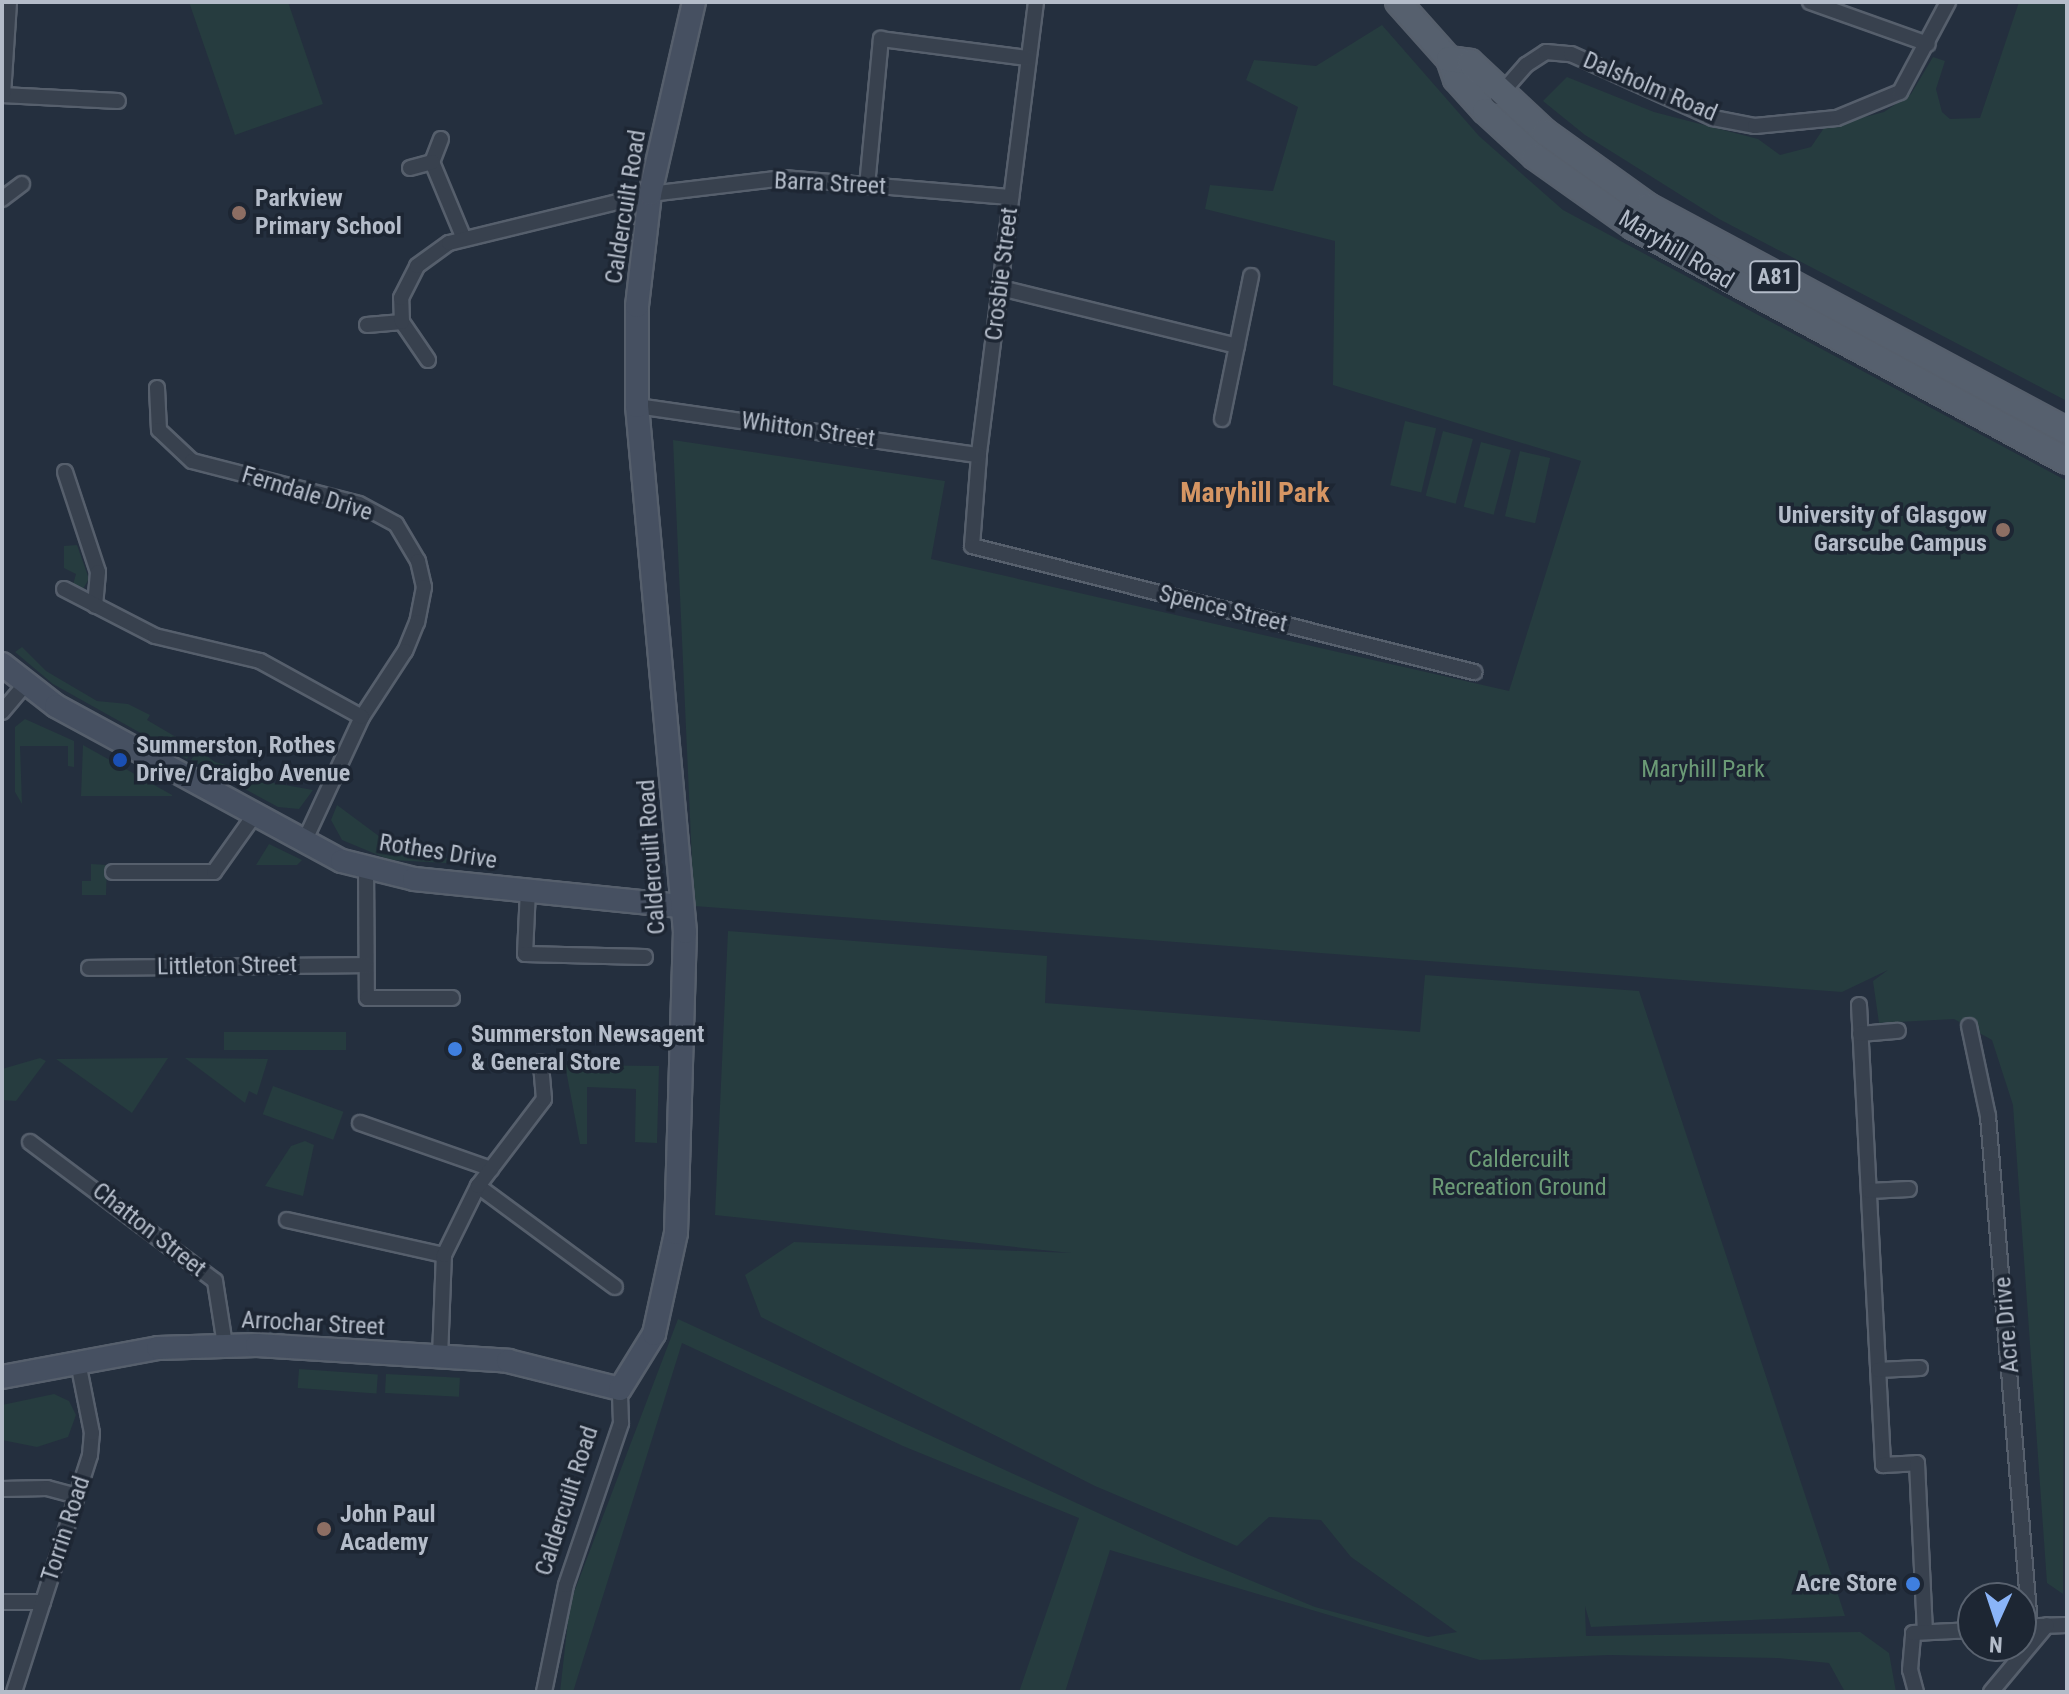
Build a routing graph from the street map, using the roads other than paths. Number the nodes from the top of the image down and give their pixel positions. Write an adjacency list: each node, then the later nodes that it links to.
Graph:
1 (9, 2): 11 (street)
2 (694, 2): 19 (street, Caldercuilt Road)
3 (1036, 2): 8 (street, Crosbie Street)
4 (1398, 2): 9 (main road, Maryhill Road / A81)
5 (1810, 2): 7 (street)
6 (1948, 2): 7 (street, Dalsholm Road)
7 (1928, 44): 10 (street, Dalsholm Road)
8 (1028, 58): 18 (street); 20 (street, Crosbie Street)
9 (1449, 59): 10 (main road, Maryhill Road / A81); 13 (main road, Maryhill Road / A81)
10 (1502, 93): 13 (street, Dalsholm Road); 30 (main road, Maryhill Road / A81)
11 (2, 95): 12 (street)
12 (118, 101)
13 (1485, 111): 33 (main road, Maryhill Road / A81)
14 (441, 139): 15 (street)
15 (432, 162): 16 (street); 22 (street)
16 (410, 168)
17 (22, 184): 21 (street)
18 (867, 186): 19 (street, Barra Street); 20 (street, Barra Street)
19 (650, 194): 22 (street, Barra Street); 31 (street, Caldercuilt Road)
20 (1011, 197): 24 (street, Crosbie Street)
21 (2, 199)
22 (464, 239): 25 (street, Barra Street)
23 (1251, 276): 27 (street)
24 (1001, 288): 27 (street); 35 (street, Crosbie Street)
25 (402, 322): 26 (street); 28 (street)
26 (367, 325)
27 (1237, 346): 32 (street)
28 (428, 360)
29 (157, 388): 45 (street, Ferndale Drive)
30 (2000, 395): 33 (main road); 34 (main road, Maryhill Road / A81)
31 (637, 406): 35 (street, Whitton Street); 51 (street, Caldercuilt Road)
32 (1222, 419)
33 (1987, 419): 36 (main road, Maryhill Road / A81)
34 (2067, 431)
35 (979, 455): 38 (street, Crosbie Street)
36 (2067, 461)
37 (65, 472): 40 (street)
38 (972, 546): 42 (street, Spence Street)
39 (64, 589): 40 (street)
40 (95, 606): 45 (street)
41 (2, 664): 43 (street, Rothes Drive)
42 (1474, 672)
43 (25, 685): 44 (street); 46 (street, Rothes Drive)
44 (2, 712)
45 (362, 717): 47 (street, Ferndale Drive)
46 (256, 813): 47 (street, Rothes Drive); 49 (street)
47 (305, 840): 48 (street, Rothes Drive)
48 (366, 867): 50 (street, Rothes Drive); 53 (street)
49 (113, 872)
50 (528, 890): 51 (street, Rothes Drive); 52 (street)
51 (680, 906): 76 (street, Caldercuilt Road)
52 (645, 957)
53 (366, 965): 54 (street, Littleton Street); 55 (street)
54 (89, 968)
55 (452, 998)
56 (1859, 1005): 59 (street)
57 (1969, 1026): 79 (street, Acre Drive)
58 (1898, 1031): 59 (street)
59 (1860, 1034): 66 (street)
60 (541, 1062): 63 (street)
61 (360, 1123): 63 (street)
62 (30, 1142): 70 (street, Chatton Street)
63 (491, 1169): 64 (street)
64 (478, 1186): 68 (street); 69 (street)
65 (1909, 1189): 66 (street)
66 (1869, 1191): 74 (street)
67 (287, 1220): 68 (street)
68 (444, 1255): 71 (street)
69 (615, 1287)
70 (225, 1345): 71 (street, Arrochar Street); 72 (street, Arrochar Street)
71 (440, 1357): 76 (street, Arrochar Street)
72 (78, 1362): 75 (street, Arrochar Street); 78 (street, Torrin Road)
73 (1920, 1368): 74 (street)
74 (1878, 1370): 86 (street)
75 (2, 1377)
76 (620, 1389): 88 (street, Caldercuilt Road)
77 (2, 1489): 78 (street)
78 (77, 1496): 81 (street, Torrin Road)
79 (2022, 1582)
80 (2, 1602): 81 (street)
81 (43, 1602): 87 (street, Torrin Road)
82 (2047, 1625): 83 (street); 84 (street); 90 (street)
83 (2067, 1625)
84 (2037, 1626)
85 (1957, 1631): 86 (street)
86 (1919, 1633): 89 (street)
87 (14, 1692)
88 (544, 1692)
89 (1916, 1692)
90 (1991, 1692)

